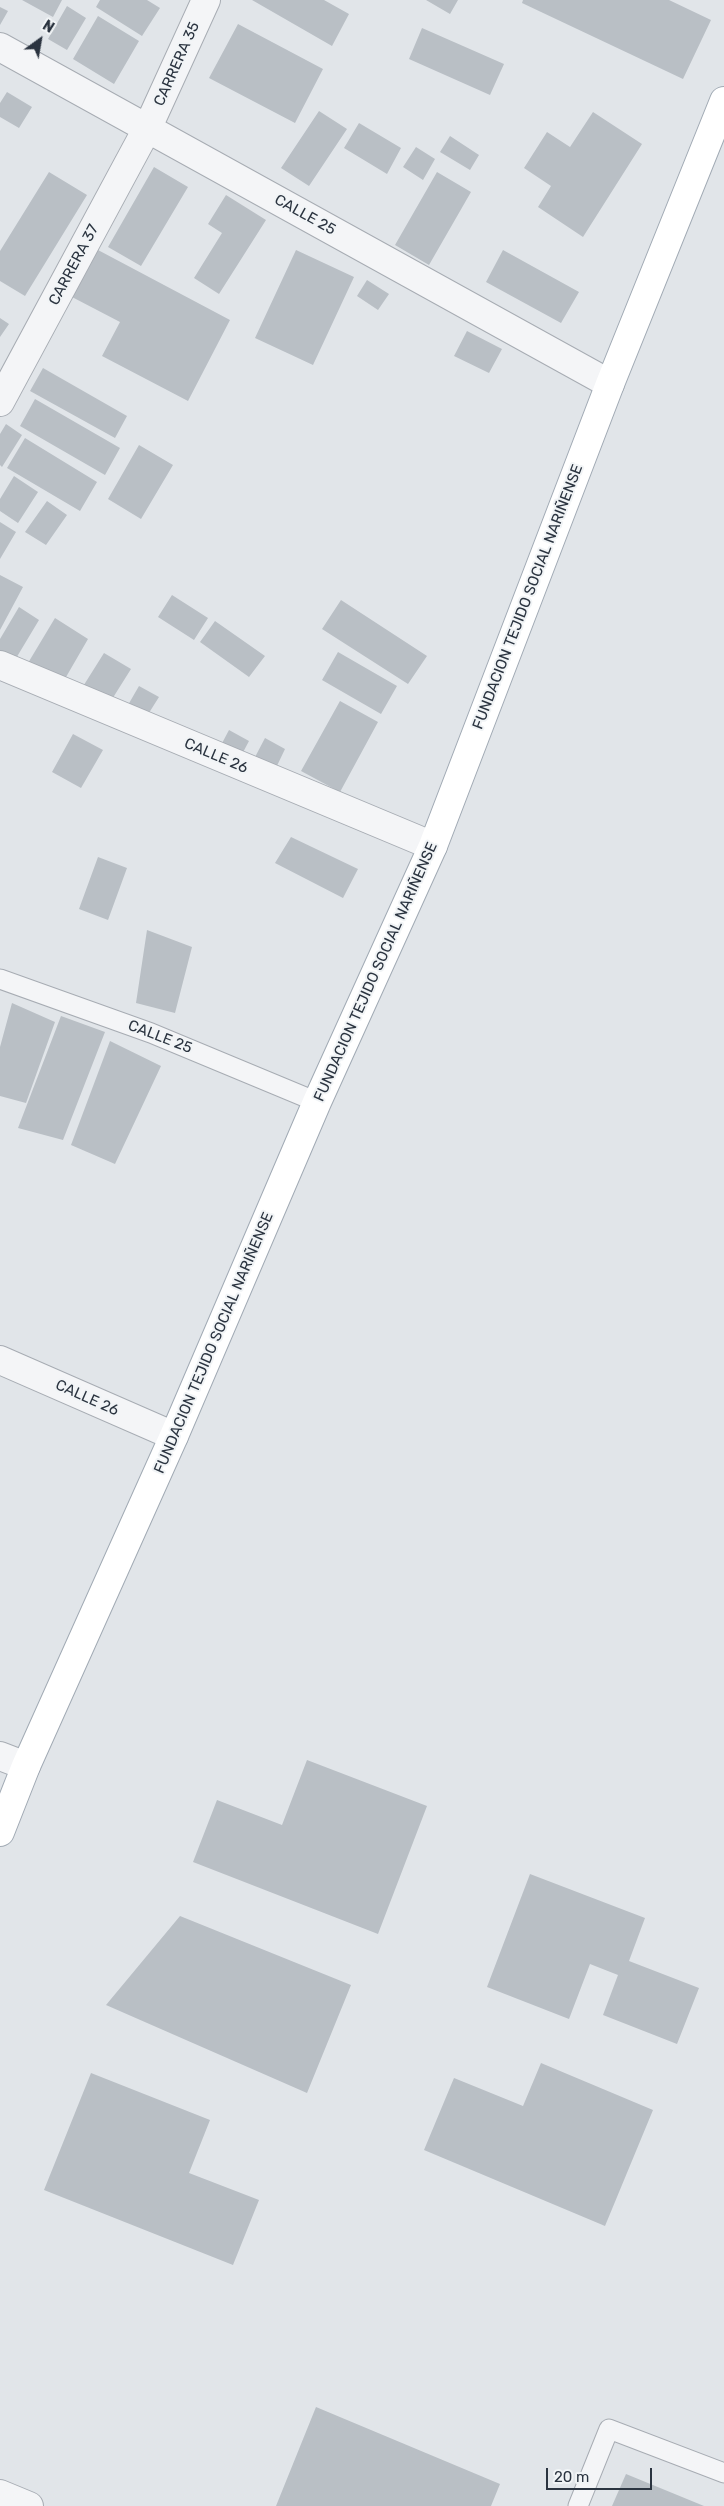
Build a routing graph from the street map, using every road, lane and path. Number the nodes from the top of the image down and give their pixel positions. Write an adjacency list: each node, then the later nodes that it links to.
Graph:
1 (206, 0): 4 (street, CARRERA 35)
2 (0, 48): 4 (street, CALLE 25)
3 (724, 101): 5 (main road, FUNDACION TEJIDO SOCIAL NARIÑENSE)
4 (148, 127): 5 (street, CALLE 25); 6 (street, CARRERA 37)
5 (610, 384): 8 (main road, FUNDACION TEJIDO SOCIAL NARIÑENSE)
6 (0, 402)
7 (0, 665): 8 (street, CALLE 26)
8 (433, 846): 10 (main road, FUNDACION TEJIDO SOCIAL NARIÑENSE)
9 (0, 979): 10 (lane, CALLE 25)
10 (317, 1102): 12 (main road, FUNDACION TEJIDO SOCIAL NARIÑENSE)
11 (0, 1360): 12 (street, CALLE 26)
12 (174, 1436): 14 (main road, FUNDACION TEJIDO SOCIAL NARIÑENSE)
13 (0, 1756): 14 (street)
14 (26, 1766): 15 (main road, FUNDACION TEJIDO SOCIAL NARIÑENSE)
15 (0, 1832)
16 (724, 2473): 19 (lane)
17 (0, 2494): 18 (street)
18 (29, 2506)
19 (578, 2506)

